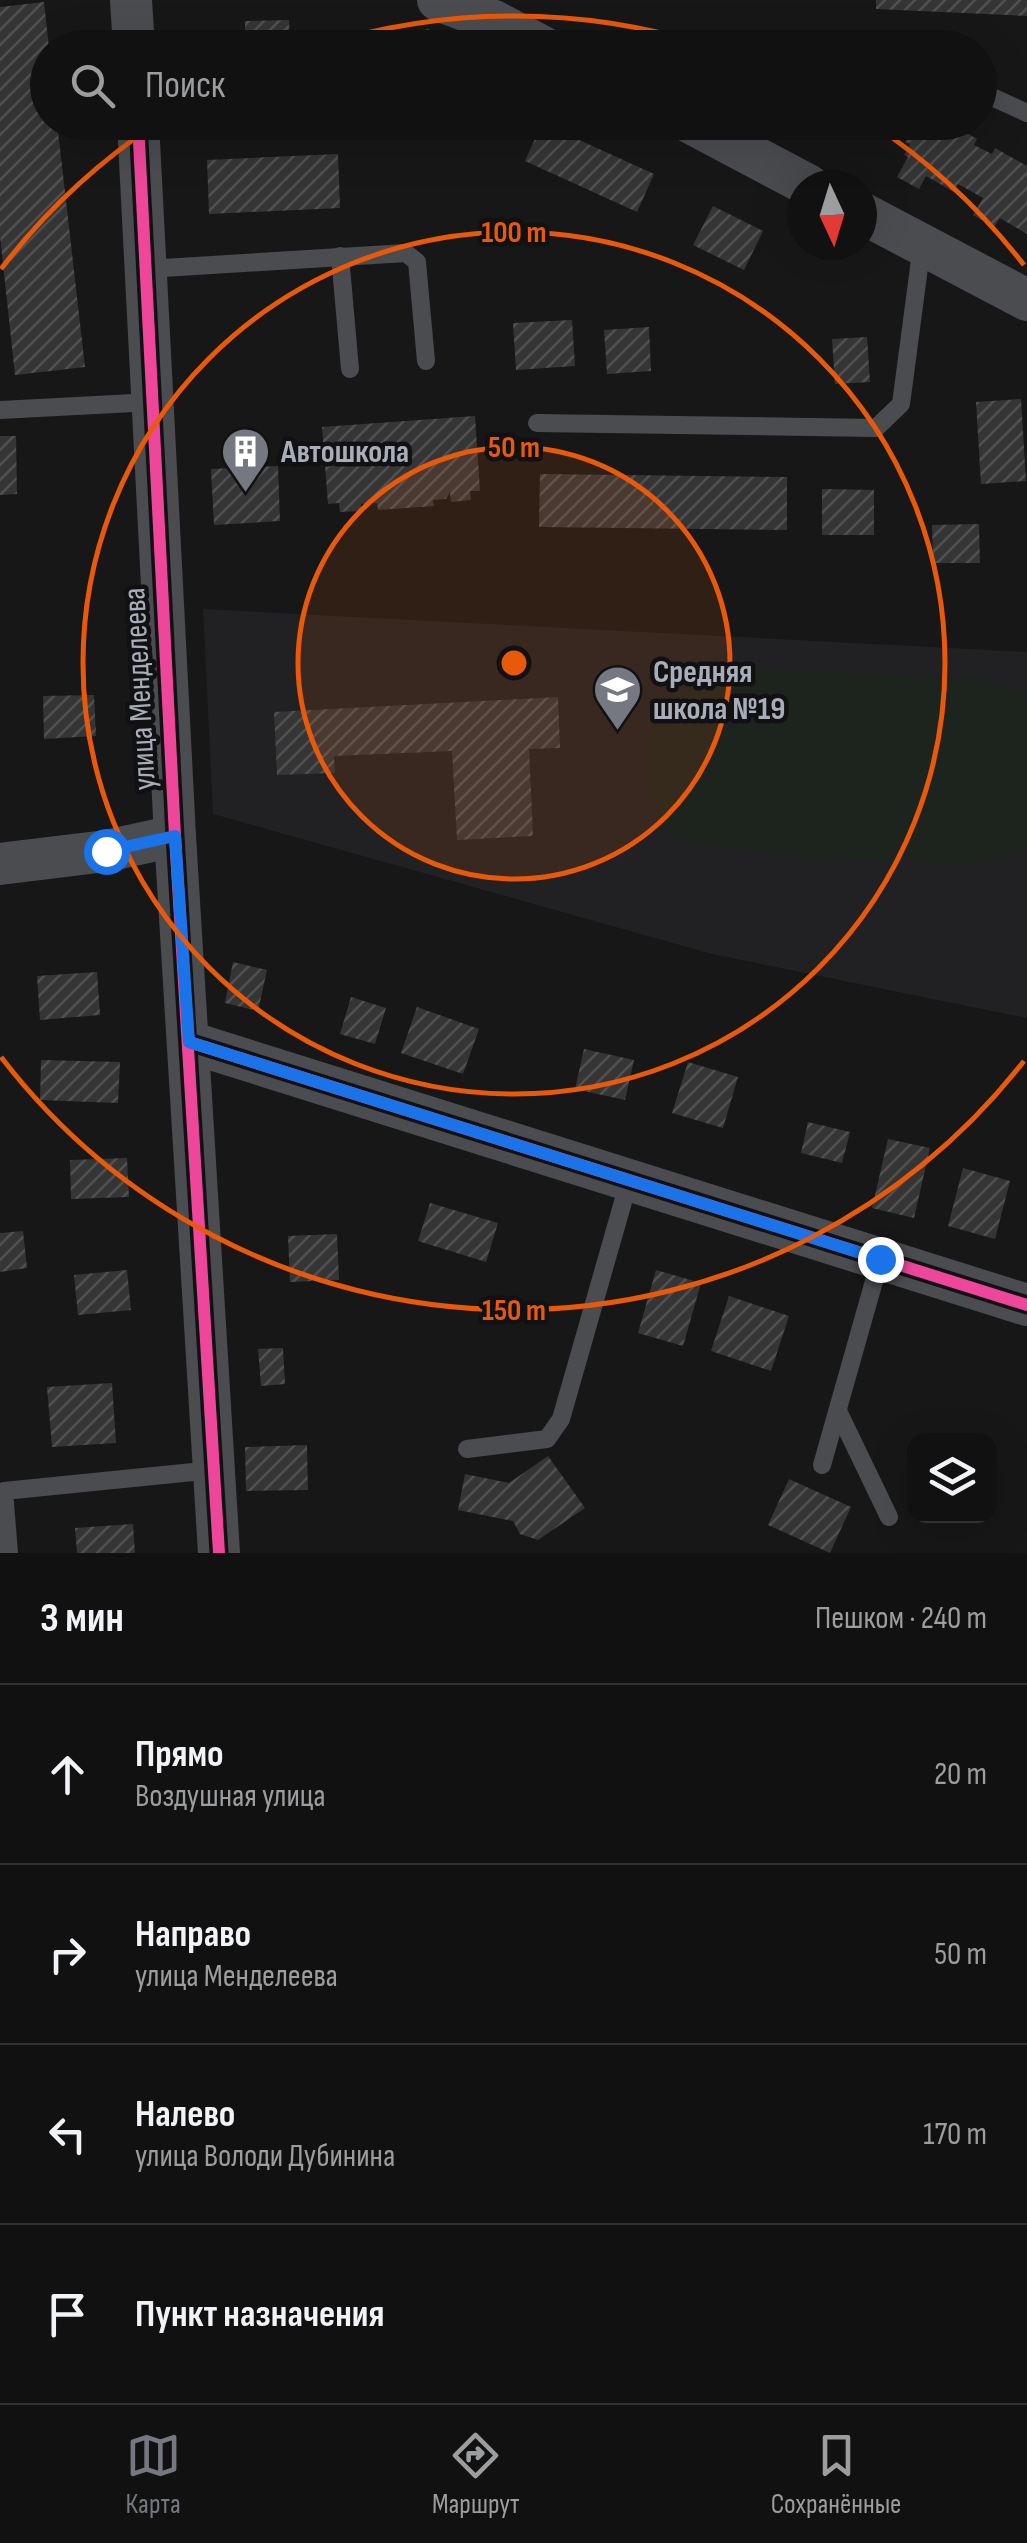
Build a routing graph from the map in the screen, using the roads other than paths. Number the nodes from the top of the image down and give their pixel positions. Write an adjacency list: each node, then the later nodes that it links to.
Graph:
1 (131, 0): 3 (street)
2 (438, 0): 4 (street)
3 (133, 30)
4 (511, 30)
5 (997, 99): 6 (lane)
6 (1027, 112)
7 (139, 140): 13 (street, улица Менделеева)
8 (722, 140): 9 (street)
9 (787, 174)
10 (877, 221): 11 (street)
11 (922, 244): 14 (street); 19 (lane)
12 (340, 256): 13 (lane); 15 (lane); 16 (lane)
13 (146, 269): 17 (street, улица Менделеева)
14 (1027, 300)
15 (426, 360)
16 (350, 369)
17 (154, 402): 18 (lane); 20 (street, улица Менделеева)
18 (0, 410)
19 (538, 423)
20 (175, 836): 21 (street); 22 (street, улица Менделеева)
21 (0, 864)
22 (189, 1042): 23 (street); 29 (street, улица Менделеева)
23 (630, 1180): 24 (street); 27 (lane)
24 (880, 1259): 25 (street); 26 (lane)
25 (1027, 1306)
26 (838, 1411): 28 (lane); 30 (lane)
27 (467, 1449)
28 (822, 1466)
29 (214, 1470): 31 (lane); 32 (street, улица Менделеева)
30 (889, 1517)
31 (9, 1553)
32 (219, 1553)

